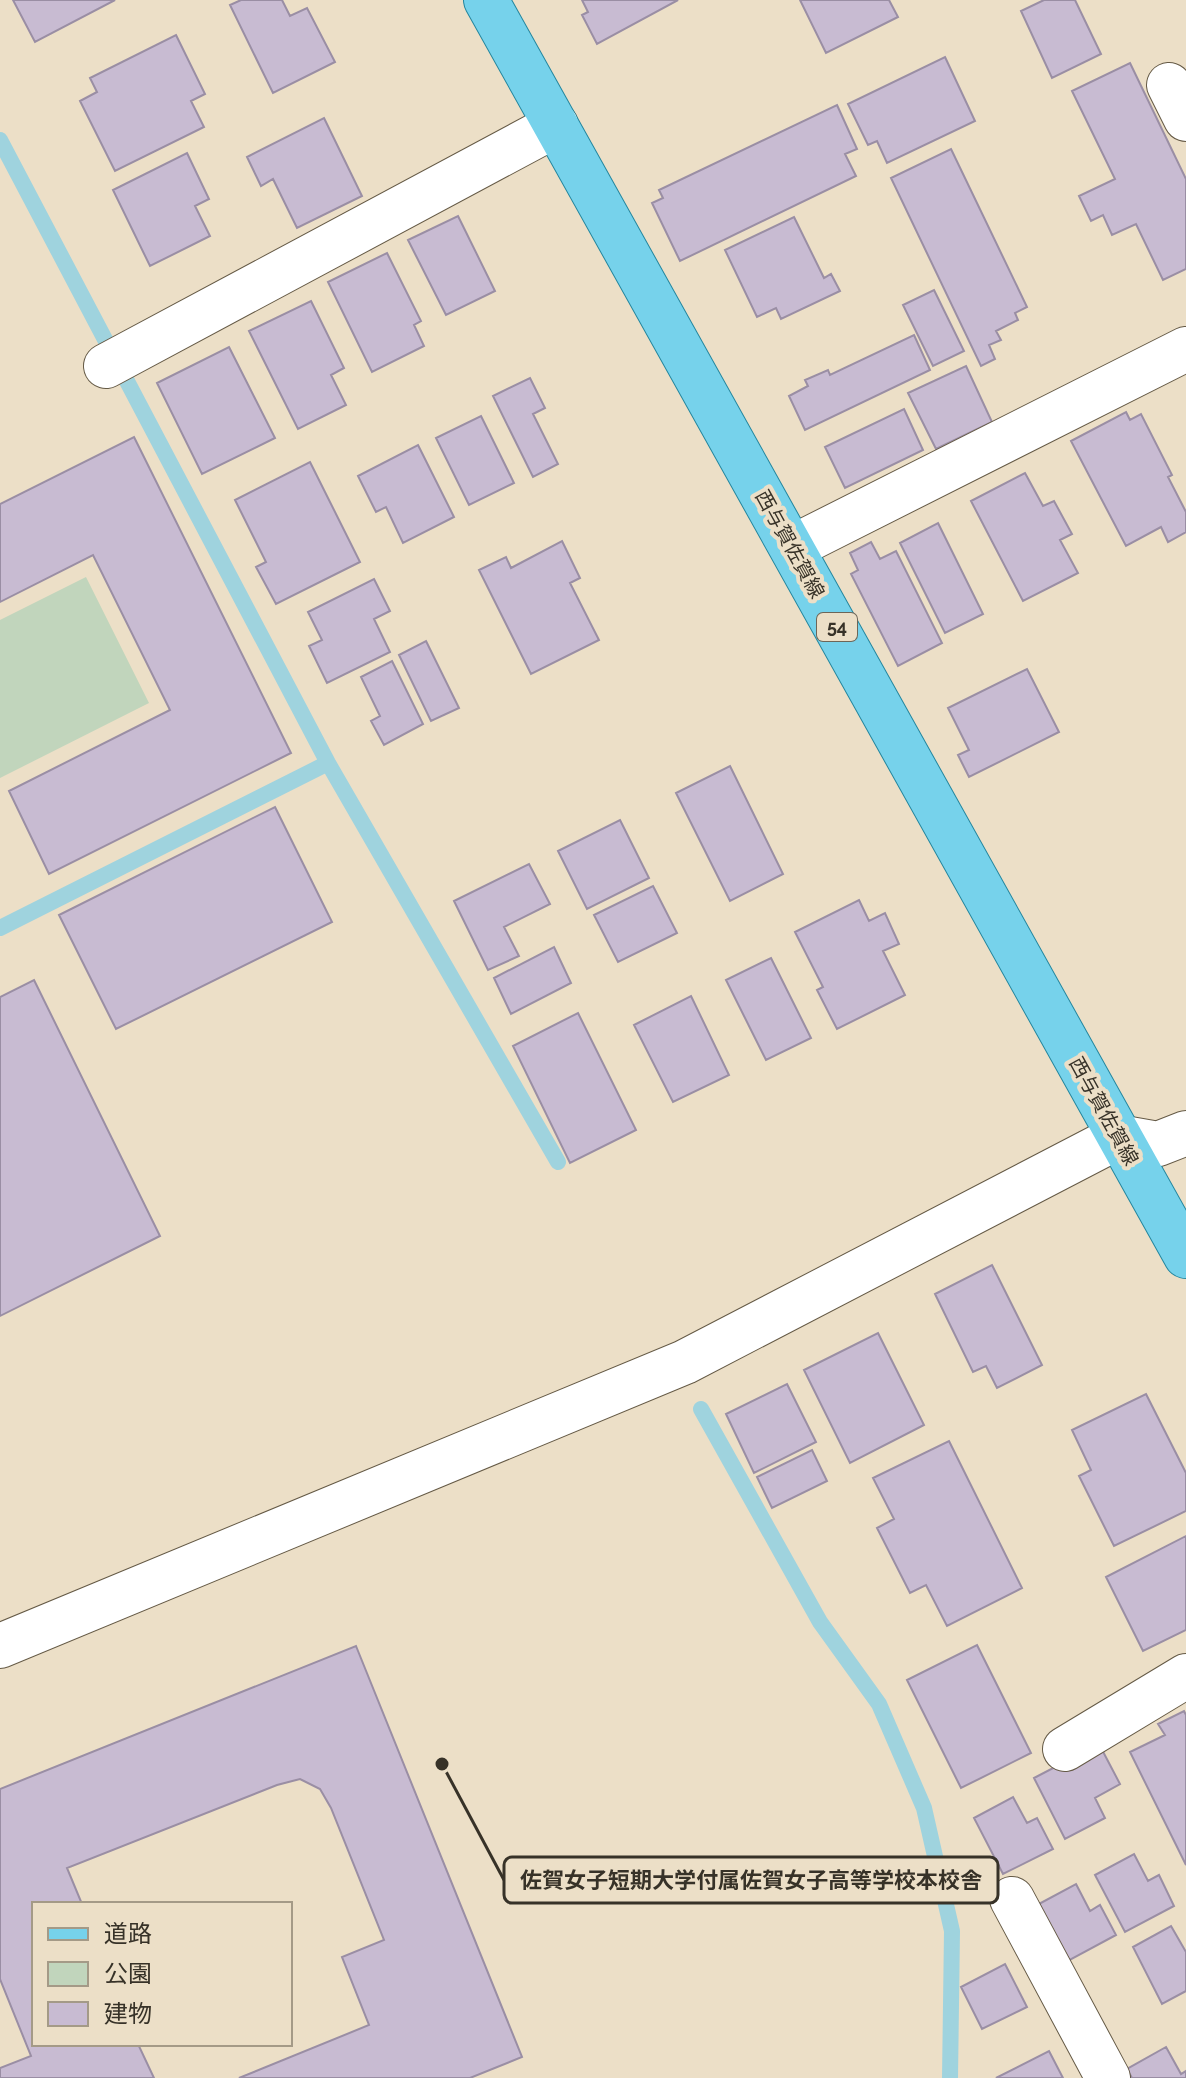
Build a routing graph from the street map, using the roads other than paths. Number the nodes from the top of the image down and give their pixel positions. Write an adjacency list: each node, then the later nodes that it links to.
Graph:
1 (486, 0): 2 (main road, 西与賀佐賀線 / 54)
2 (556, 125): 4 (street); 5 (main road, 西与賀佐賀線 / 54)
3 (1186, 349): 5 (street)
4 (119, 360)
5 (793, 547): 7 (main road, 西与賀佐賀線 / 54)
6 (1186, 1133): 7 (street)
7 (1118, 1137): 8 (main road, 西与賀佐賀線 / 54); 9 (street)
8 (1186, 1256)
9 (0, 1646)
10 (1186, 1676): 11 (street)
11 (1065, 1749)
12 (1012, 1899): 13 (street)
13 (1108, 2078)

